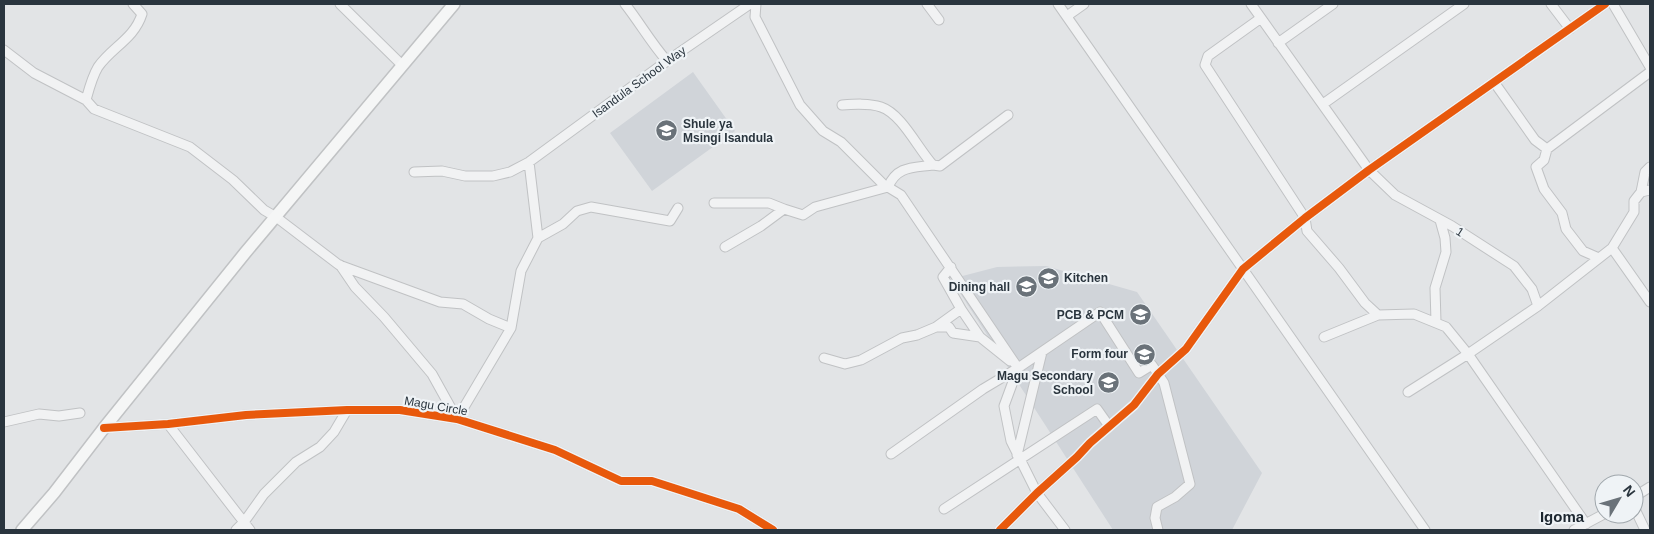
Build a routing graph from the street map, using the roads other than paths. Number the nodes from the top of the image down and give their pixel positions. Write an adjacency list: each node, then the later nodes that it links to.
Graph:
1 (133, 4): 27 (street)
2 (340, 4): 23 (street)
3 (454, 4): 23 (main road)
4 (625, 4): 22 (street)
5 (750, 4): 22 (street, Isandula School Way); 37 (street)
6 (927, 4): 18 (street)
7 (1058, 4): 16 (street)
8 (1084, 4): 16 (street)
9 (1251, 4): 17 (street, 1)
10 (1333, 4): 20 (street)
11 (1464, 4): 15 (street)
12 (1551, 4): 19 (street)
13 (1605, 4): 19 (street)
14 (1613, 4): 24 (street)
15 (1450, 8): 28 (street)
16 (1066, 16): 51 (street)
17 (1261, 18): 20 (street, 1); 43 (street)
18 (939, 20)
19 (1570, 29): 26 (street)
20 (1278, 43): 28 (street, 1)
21 (4, 50): 27 (street)
22 (667, 61): 32 (street, Isandula School Way)
23 (402, 65): 42 (main road)
24 (1650, 67)
25 (1650, 72): 31 (street)
26 (1494, 82): 31 (street); 35 (street)
27 (86, 100): 42 (street)
28 (1323, 104): 35 (street, 1)
29 (842, 105): 33 (street)
30 (1008, 115): 33 (street)
31 (1547, 149): 48 (street)
32 (530, 162): 36 (street, Isandula School Way); 45 (street)
33 (933, 165): 37 (street)
34 (1650, 167): 38 (street)
35 (1368, 170): 43 (street); 44 (street, 1)
36 (414, 172)
37 (888, 187): 41 (street); 50 (street)
38 (1646, 191): 47 (street)
39 (714, 203): 41 (street)
40 (678, 208): 45 (street)
41 (784, 209): 46 (street)
42 (276, 217): 49 (street); 73 (main road)
43 (1305, 218): 51 (street); 55 (street)
44 (1440, 220): 53 (street, 1); 56 (street)
45 (538, 238): 58 (street)
46 (725, 247)
47 (1612, 248): 48 (street); 52 (street)
48 (1599, 258): 53 (street)
49 (339, 265): 58 (street); 69 (street)
50 (951, 267): 54 (street); 64 (street)
51 (1243, 269): 65 (street); 87 (street)
52 (1650, 302)
53 (1538, 306): 62 (street)
54 (961, 309): 57 (street); 59 (street)
55 (1378, 315): 56 (street); 60 (street)
56 (1436, 322): 62 (street)
57 (936, 327): 59 (street); 63 (street)
58 (511, 328): 69 (street)
59 (980, 337): 64 (street)
60 (1324, 337)
61 (1042, 352): 64 (street); 65 (street); 75 (street)
62 (1468, 354): 66 (street); 79 (street)
63 (824, 358)
64 (1018, 368): 74 (street); 75 (street)
65 (1158, 374): 72 (street); 86 (street)
66 (1408, 392)
67 (347, 410): 69 (street, Magu Circle); 71 (street, Magu Circle); 80 (street)
68 (80, 413): 70 (street)
69 (457, 420): 83 (street, Magu Circle)
70 (4, 422)
71 (168, 424): 73 (street, Magu Circle); 80 (street)
72 (1109, 426): 75 (street); 76 (street)
73 (104, 428): 81 (main road)
74 (891, 454)
75 (1018, 457): 76 (street); 77 (street)
76 (1037, 493): 84 (street); 85 (street)
77 (944, 509)
78 (1594, 520): 79 (street)
79 (1586, 524): 88 (street)
80 (247, 526): 82 (street)
81 (22, 530)
82 (236, 530)
83 (773, 530)
84 (1000, 530)
85 (1065, 530)
86 (1158, 530)
87 (1425, 530)
88 (1574, 530)

